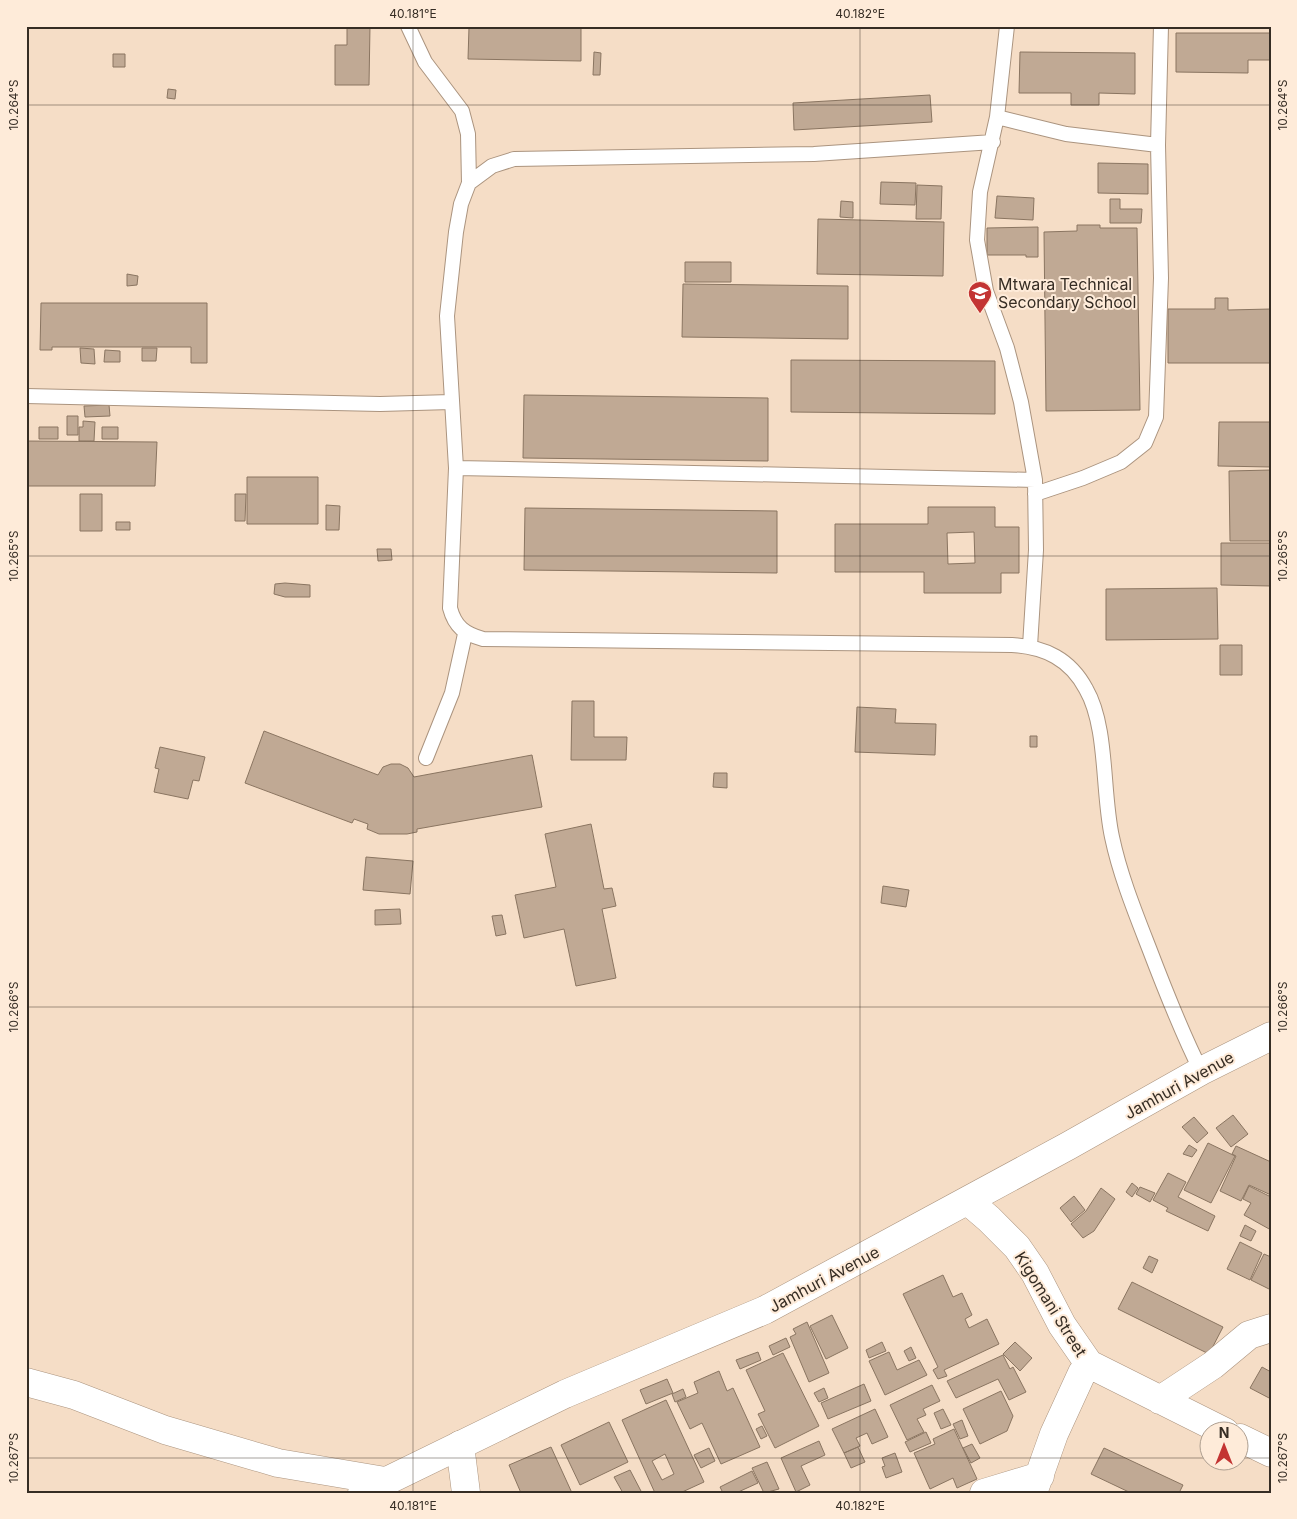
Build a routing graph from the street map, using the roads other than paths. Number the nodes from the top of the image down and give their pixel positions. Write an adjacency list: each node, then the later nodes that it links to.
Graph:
1 (408, 26): 7 (lane)
2 (1007, 26): 4 (lane)
3 (1161, 26): 6 (lane)
4 (997, 117): 5 (lane); 6 (lane)
5 (993, 142): 7 (lane); 11 (lane)
6 (1158, 145): 12 (lane)
7 (469, 183): 9 (lane)
8 (26, 396): 9 (lane)
9 (451, 402): 10 (lane)
10 (456, 468): 11 (lane); 13 (lane)
11 (1035, 480): 12 (lane)
12 (1035, 494): 14 (lane)
13 (465, 634): 14 (lane); 15 (lane)
14 (1030, 646): 17 (lane)
15 (426, 758)
16 (1271, 1036): 17 (street, Jamhuri Avenue)
17 (1201, 1071): 18 (street, Jamhuri Avenue)
18 (968, 1201): 20 (street, Kigomani Street); 25 (street, Jamhuri Avenue)
19 (1271, 1328): 22 (street)
20 (1089, 1364): 22 (street, Kigomani Street); 27 (street)
21 (26, 1382): 28 (street)
22 (1160, 1400): 23 (street, Kigomani Street)
23 (1205, 1422)
24 (1250, 1443): 26 (street)
25 (460, 1445): 28 (street, Jamhuri Avenue); 29 (street)
26 (1271, 1453)
27 (1037, 1484): 30 (street)
28 (374, 1487)
29 (466, 1493)
30 (984, 1493)

